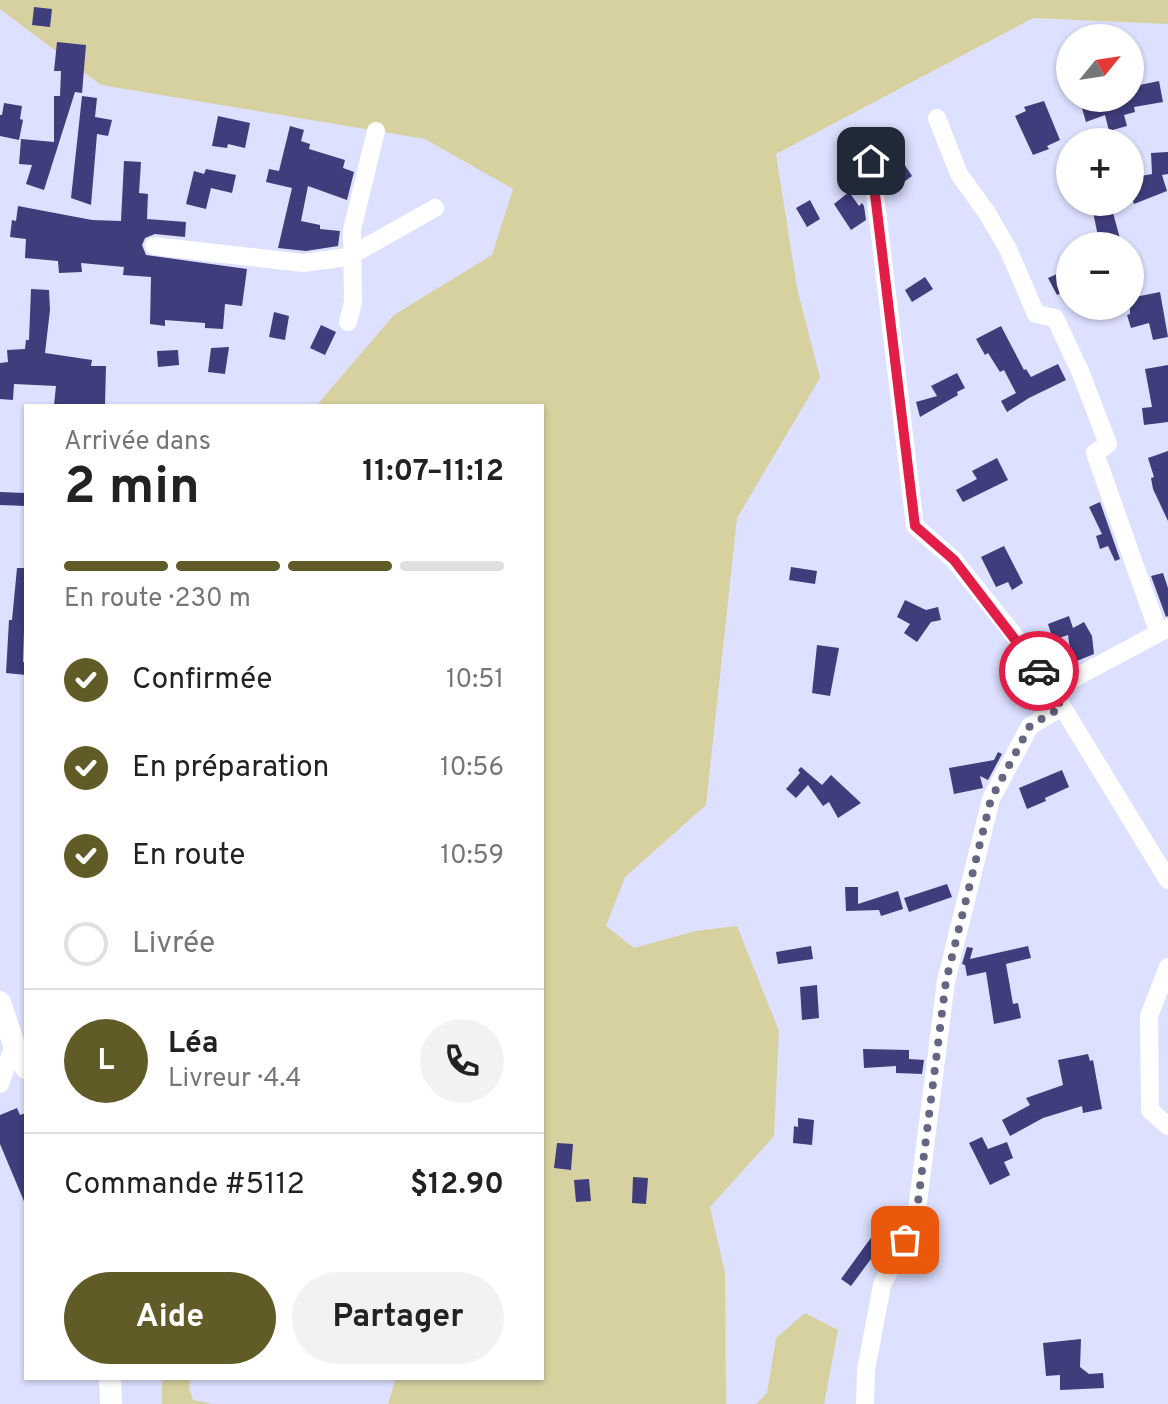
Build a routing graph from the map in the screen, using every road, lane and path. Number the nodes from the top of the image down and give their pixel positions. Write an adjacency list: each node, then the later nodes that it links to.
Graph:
1 (937, 118): 8 (street)
2 (376, 131): 6 (street)
3 (871, 161): 9 (street)
4 (435, 208): 6 (street)
5 (154, 246): 6 (street)
6 (353, 255): 7 (street)
7 (348, 322)
8 (1163, 629): 9 (street)
9 (1052, 690): 10 (street)
10 (1062, 707): 11 (street); 20 (street)
11 (1168, 880)
12 (1168, 967): 17 (street)
13 (0, 1002): 14 (street)
14 (14, 1045): 15 (street); 16 (street)
15 (24, 1064)
16 (0, 1084)
17 (1168, 1126)
18 (110, 1380): 19 (street)
19 (111, 1404)
20 (865, 1404)

